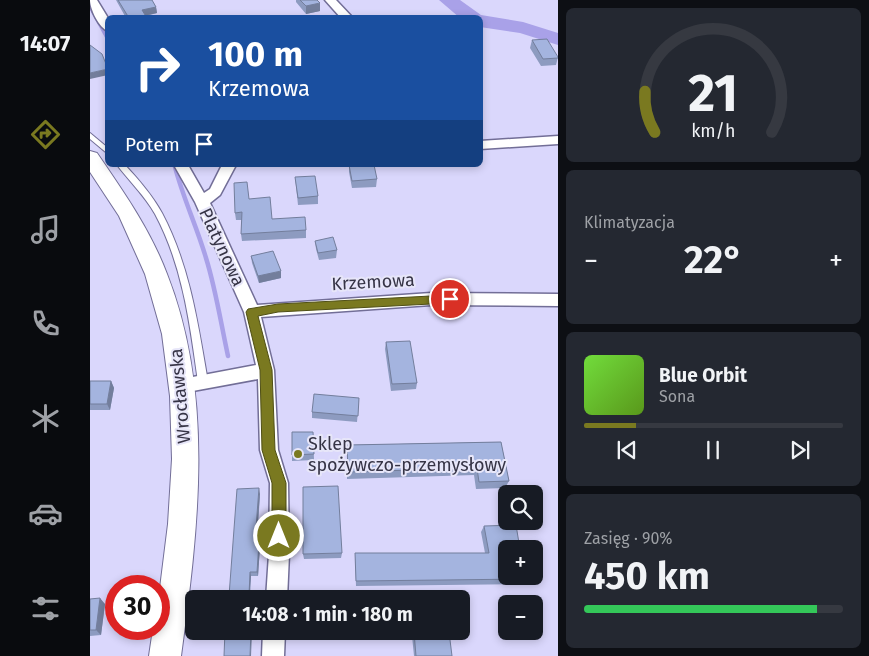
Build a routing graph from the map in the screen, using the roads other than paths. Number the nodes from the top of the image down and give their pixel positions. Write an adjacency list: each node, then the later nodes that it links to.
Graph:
1 (92, 0): 4 (street)
2 (330, 0): 3 (street)
3 (345, 15)
4 (105, 23)
5 (90, 136): 8 (lane)
6 (558, 140): 7 (street)
7 (483, 145)
8 (105, 149)
9 (90, 157): 17 (main road, Wrocławska)
10 (122, 167): 17 (lane)
11 (182, 167): 13 (street, Platynowa)
12 (228, 167): 13 (street)
13 (202, 202): 15 (street, Platynowa)
14 (558, 300): 15 (street, Krzemowa)
15 (252, 312): 16 (street, Platynowa)
16 (266, 370): 17 (street); 18 (street, Platynowa)
17 (193, 384): 20 (main road, Wrocławska)
18 (277, 590)
19 (273, 640): 21 (street)
20 (165, 656)
21 (272, 656)

